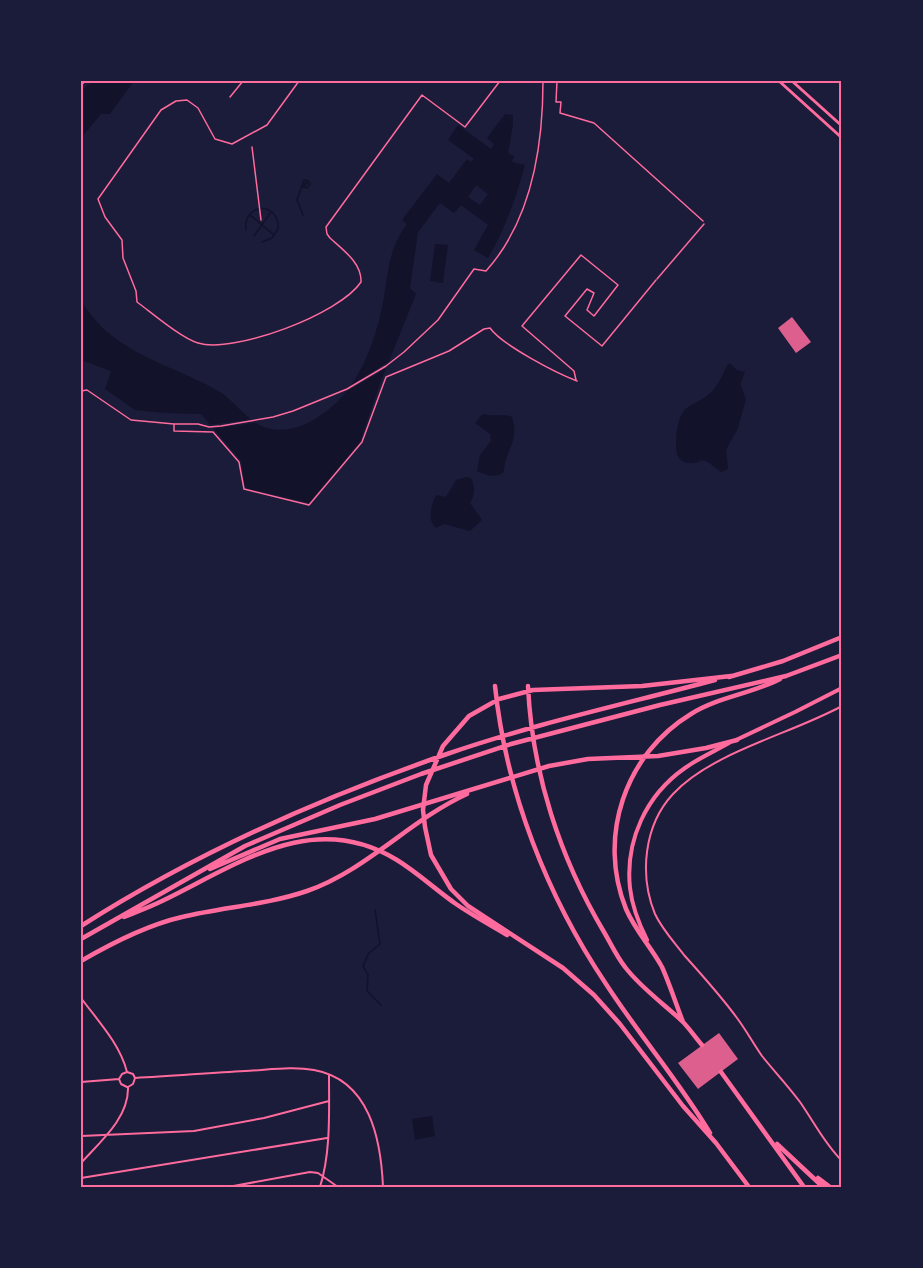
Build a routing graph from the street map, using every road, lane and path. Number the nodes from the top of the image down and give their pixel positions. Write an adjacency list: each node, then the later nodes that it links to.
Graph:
1 (87, 81): 9 (path)
2 (243, 81): 10 (path)
3 (299, 81): 4 (path)
4 (500, 81)
5 (543, 81): 18 (path)
6 (556, 81): 15 (path)
7 (779, 81): 12 (street)
8 (792, 81): 11 (street)
9 (81, 85)
10 (231, 97)
11 (842, 126)
12 (842, 138)
13 (252, 147): 14 (path)
14 (261, 220)
15 (704, 224): 16 (lane)
16 (657, 279): 18 (path)
17 (81, 391): 18 (path)
18 (174, 424)
19 (842, 637): 21 (highway)
20 (842, 655): 22 (highway)
21 (730, 676): 31 (highway); 34 (highway)
22 (786, 676): 29 (highway); 33 (highway)
23 (495, 686): 51 (highway)
24 (528, 687): 37 (highway)
25 (842, 687): 27 (highway)
26 (842, 706): 52 (street)
27 (737, 740): 28 (highway); 33 (highway)
28 (486, 786): 29 (highway); 35 (highway)
29 (180, 882): 30 (highway)
30 (107, 924): 32 (highway); 34 (highway)
31 (81, 926)
32 (81, 939)
33 (648, 944): 37 (highway)
34 (531, 947): 51 (highway)
35 (81, 961)
36 (81, 998): 39 (street)
37 (683, 1022): 38 (highway)
38 (702, 1045)
39 (127, 1072): 42 (street); 43 (street)
40 (721, 1072): 50 (highway)
41 (330, 1075): 42 (street); 46 (street); 60 (street)
42 (135, 1078): 45 (street)
43 (119, 1079): 44 (street); 45 (street)
44 (81, 1082)
45 (128, 1087): 47 (street)
46 (329, 1101): 47 (street); 49 (street)
47 (107, 1134): 48 (street); 53 (street)
48 (81, 1136)
49 (327, 1138): 55 (street); 56 (street)
50 (770, 1138): 54 (highway); 62 (highway)
51 (716, 1143): 61 (highway)
52 (842, 1161)
53 (81, 1163)
54 (802, 1167): 63 (highway); 64 (highway)
55 (323, 1177): 57 (street); 58 (street); 59 (street)
56 (81, 1178)
57 (228, 1187)
58 (320, 1187)
59 (338, 1187)
60 (383, 1187)
61 (749, 1187)
62 (804, 1187)
63 (823, 1187)
64 (830, 1187)

